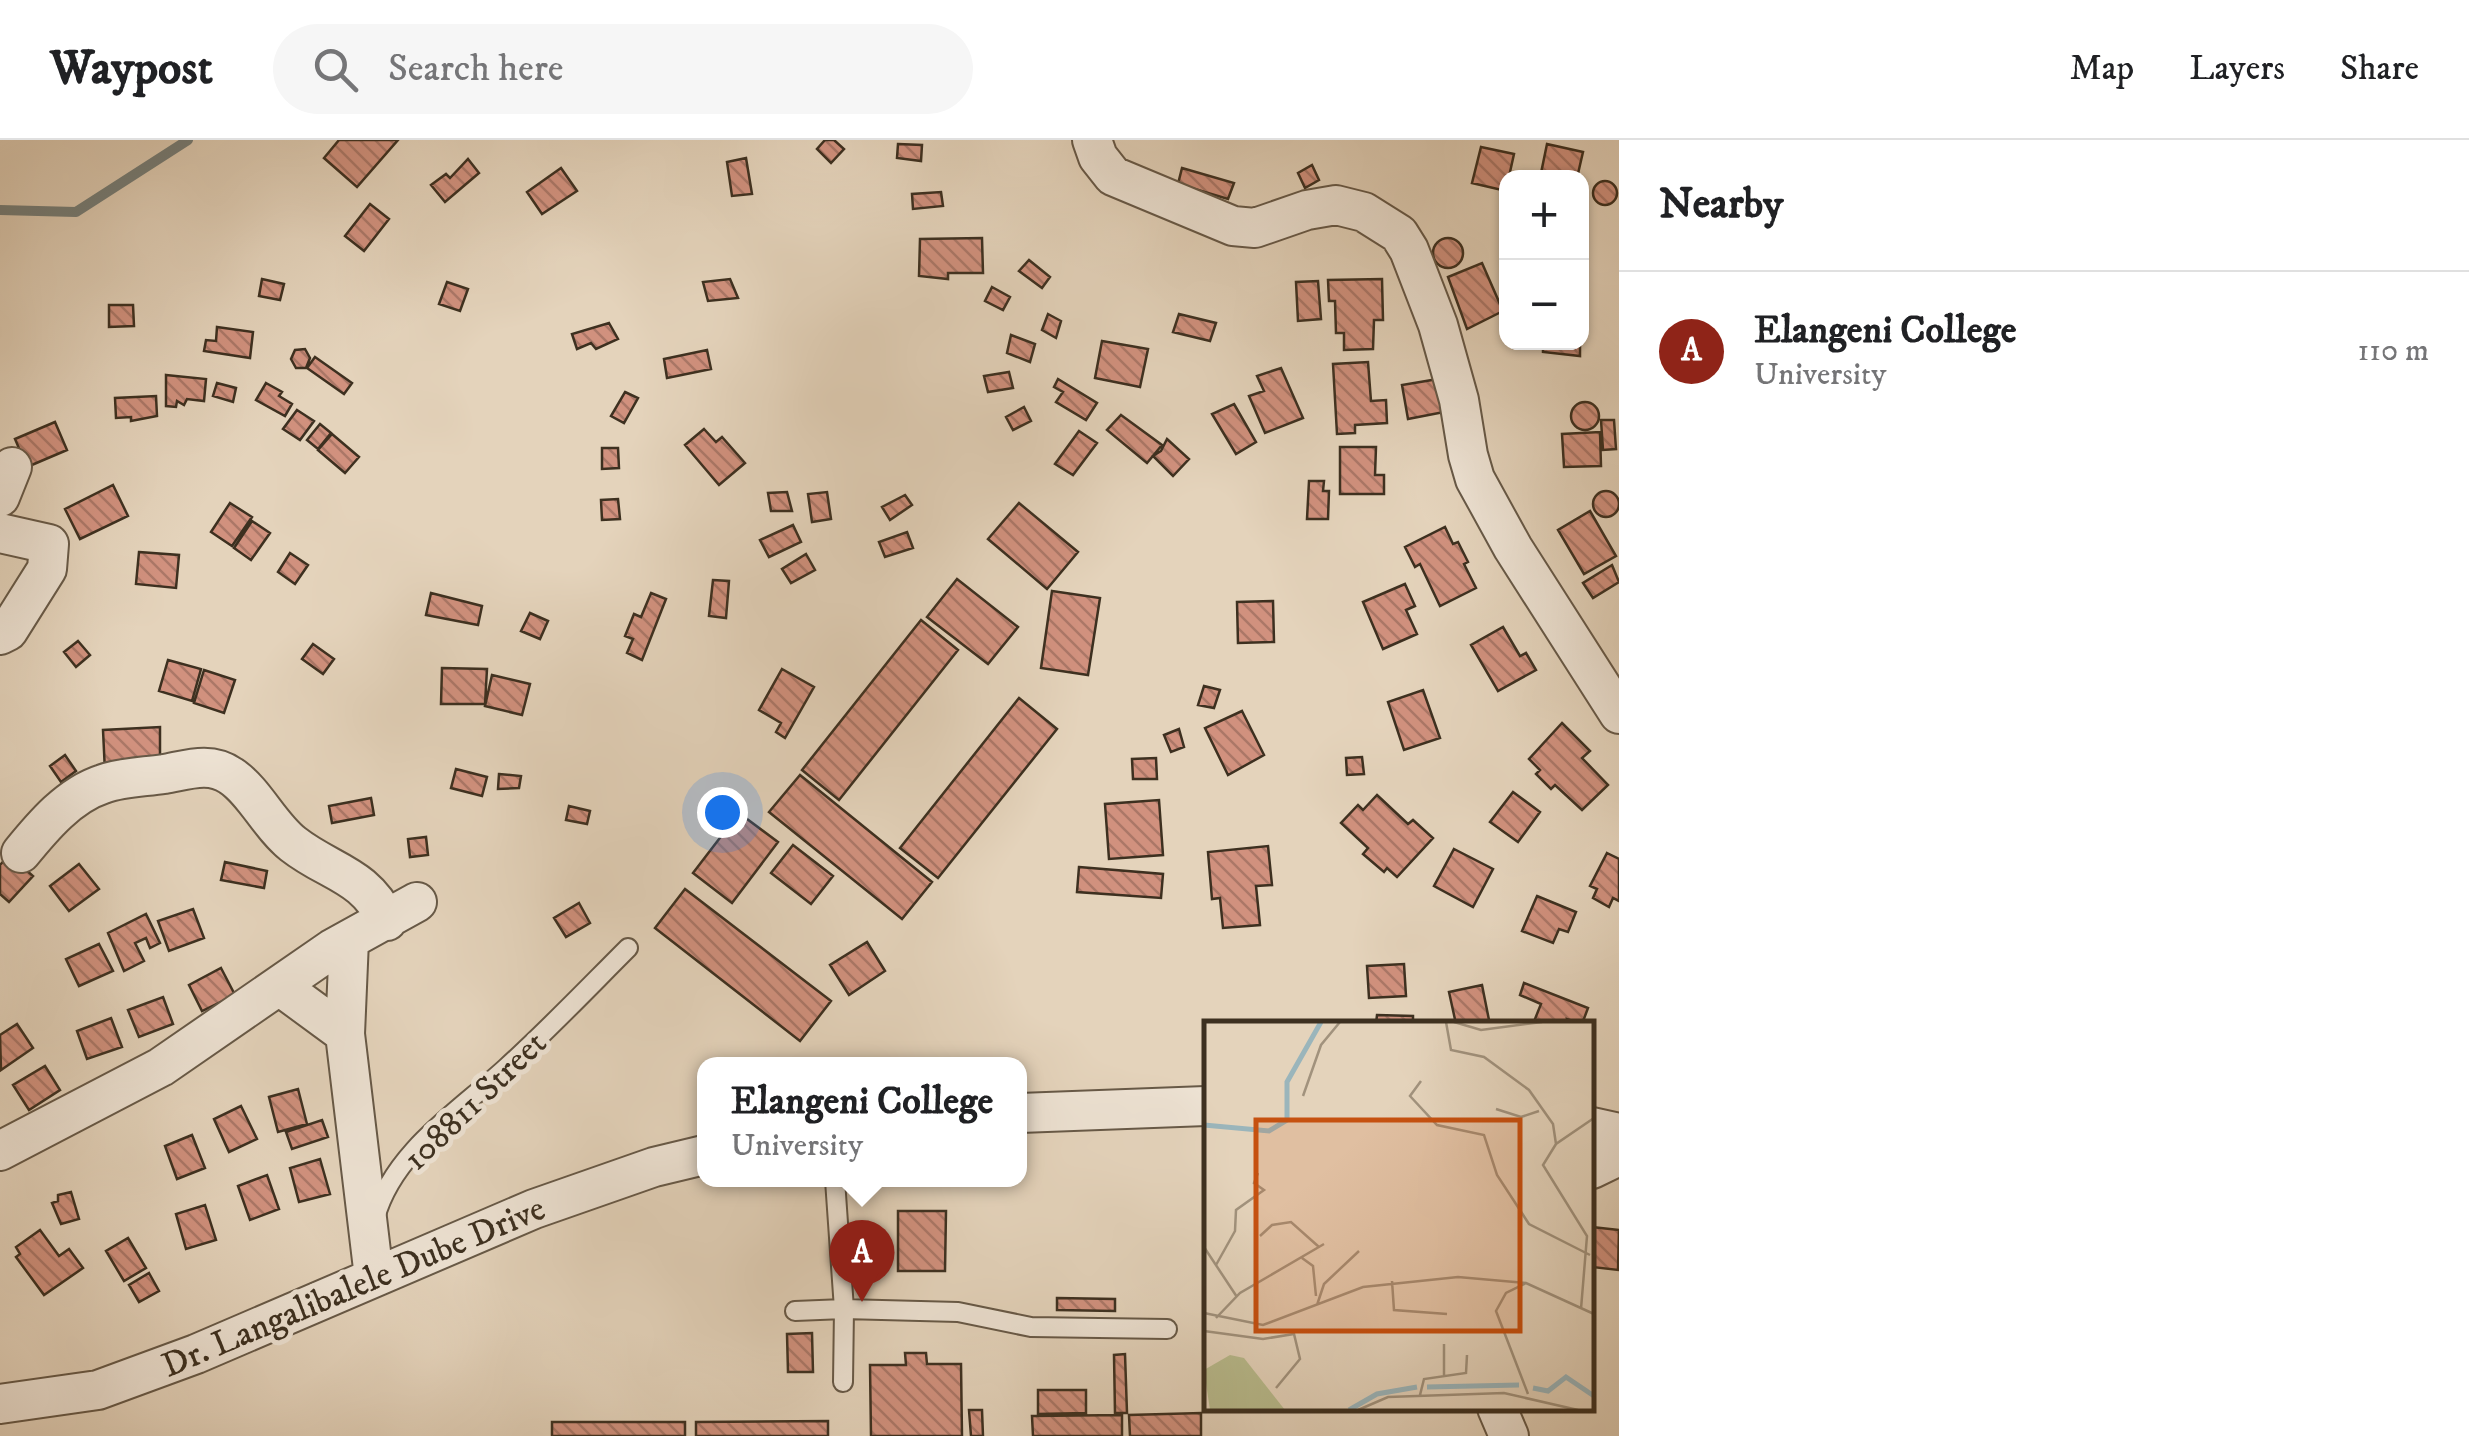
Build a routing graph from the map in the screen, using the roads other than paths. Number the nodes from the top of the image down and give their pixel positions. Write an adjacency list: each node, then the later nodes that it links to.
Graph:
1 (1092, 140): 4 (street)
2 (0, 532): 3 (street)
3 (0, 635)
4 (1619, 714)
5 (21, 852): 6 (street)
6 (349, 940): 8 (street); 9 (street)
7 (628, 948): 19 (lane, 108811 Street)
8 (281, 986): 9 (street); 14 (street)
9 (345, 1034): 19 (street)
10 (1204, 1106): 11 (street)
11 (1027, 1113)
12 (1594, 1126): 13 (street)
13 (1619, 1132)
14 (0, 1151)
15 (1619, 1156): 17 (street)
16 (697, 1157): 19 (street, Dr. Langalibalele Dube Drive)
17 (1594, 1167)
18 (835, 1187): 20 (lane)
19 (374, 1278): 24 (street, Dr. Langalibalele Dube Drive)
20 (844, 1309): 21 (lane); 22 (lane); 23 (lane)
21 (795, 1311)
22 (1167, 1329)
23 (843, 1382)
24 (0, 1404)
25 (1497, 1411): 26 (street)
26 (1508, 1436)

